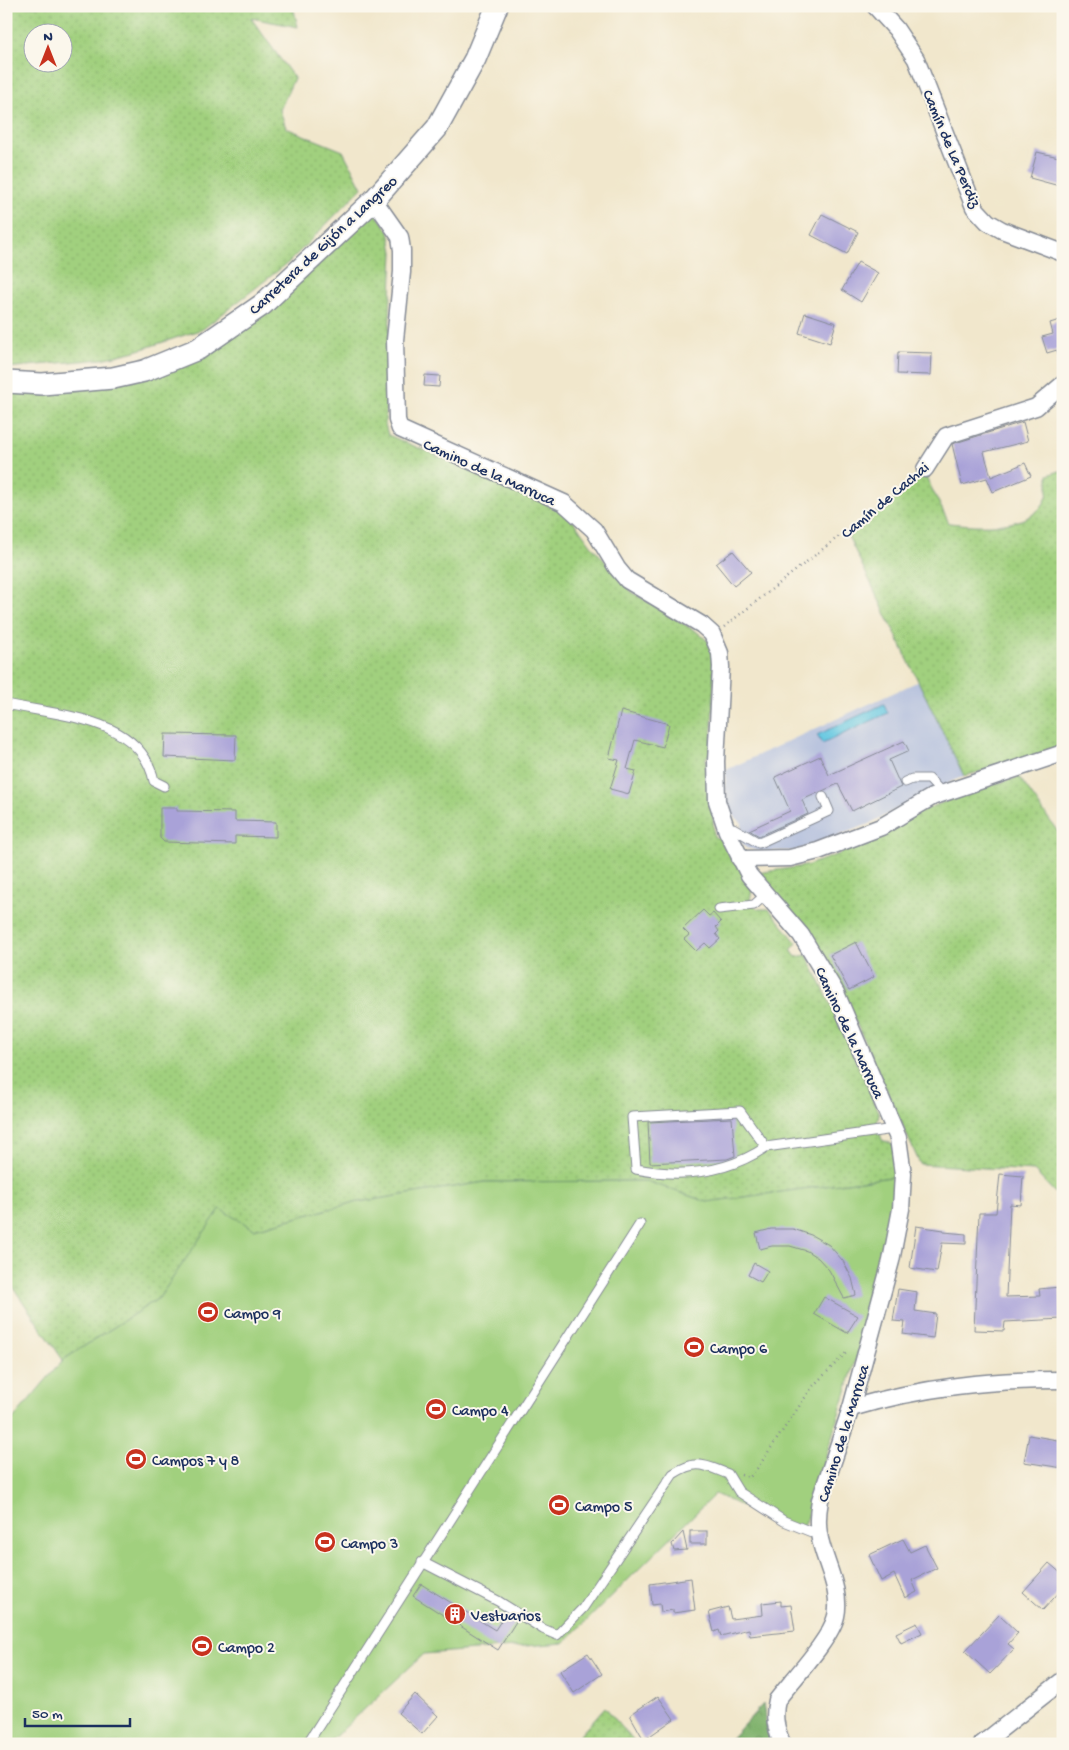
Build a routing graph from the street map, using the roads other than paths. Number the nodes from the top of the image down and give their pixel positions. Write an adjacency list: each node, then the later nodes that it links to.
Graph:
1 (497, 6): 3 (street, Carretera de Gijón a Langreo)
2 (875, 6): 4 (street, Camín de La Perdiz)
3 (374, 200): 5 (street, Carretera de Gijón a Langreo); 14 (street, Camino de la Marruca)
4 (1063, 253)
5 (6, 382)
6 (1063, 384): 7 (street, Camín de Cachai)
7 (925, 469)
8 (6, 704): 11 (lane)
9 (1063, 752): 12 (street)
10 (905, 782): 12 (lane)
11 (164, 786)
12 (942, 793): 15 (street)
13 (823, 797): 14 (lane)
14 (727, 831): 15 (street, Camino de la Marruca)
15 (740, 859): 16 (street, Camino de la Marruca)
16 (765, 895): 17 (lane); 18 (street, Camino de la Marruca)
17 (719, 909)
18 (894, 1128): 19 (lane); 22 (street, Camino de la Marruca)
19 (766, 1147): 19 (lane)
20 (640, 1224): 24 (lane)
21 (1063, 1380): 22 (street)
22 (851, 1408): 23 (street, Camino de la Marruca)
23 (819, 1535): 24 (lane); 27 (street, Camino de la Marruca)
24 (422, 1562): 26 (lane)
25 (1063, 1680): 28 (street)
26 (307, 1744)
27 (782, 1744)
28 (982, 1744)

